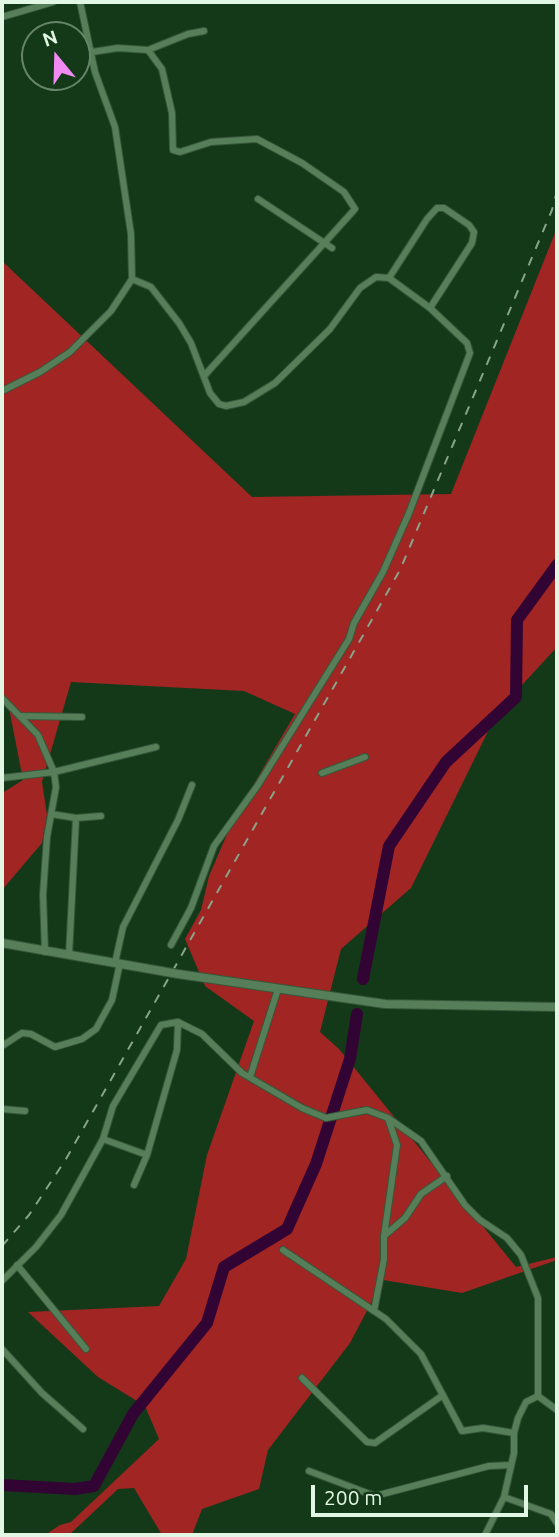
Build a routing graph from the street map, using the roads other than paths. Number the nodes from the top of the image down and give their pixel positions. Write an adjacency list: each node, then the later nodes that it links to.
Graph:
1 (53, 2): 3 (street)
2 (80, 2): 6 (street)
3 (2, 17)
4 (204, 31): 5 (street)
5 (148, 50): 6 (street); 8 (street)
6 (92, 52): 11 (street)
7 (258, 199): 8 (street)
8 (325, 243): 9 (street); 13 (street)
9 (332, 248)
10 (389, 278): 12 (street); 12 (street); 13 (street)
11 (132, 279): 13 (street); 14 (street)
12 (430, 308): 28 (street)
13 (204, 376)
14 (2, 391)
15 (2, 698): 16 (street)
16 (21, 716): 17 (street); 20 (street)
17 (82, 717)
18 (156, 747): 20 (street)
19 (365, 757): 21 (street)
20 (54, 772): 22 (street); 24 (street)
21 (322, 773)
22 (2, 779)
23 (192, 785): 31 (street)
24 (51, 814): 26 (street); 29 (street)
25 (101, 817): 26 (street)
26 (76, 818): 30 (street)
27 (2, 943): 29 (street)
28 (171, 945)
29 (45, 952): 30 (street)
30 (69, 955): 31 (street)
31 (117, 963): 32 (street, bridge); 35 (street)
32 (278, 989): 33 (street); 36 (street)
33 (557, 1007)
34 (178, 1022): 36 (street); 40 (street); 41 (street)
35 (2, 1046)
36 (250, 1077): 39 (street)
37 (2, 1109): 38 (street)
38 (25, 1111)
39 (388, 1118): 42 (street); 44 (street)
40 (103, 1139): 41 (street); 46 (street)
41 (147, 1155): 43 (street)
42 (447, 1176): 44 (street); 53 (street)
43 (134, 1185)
44 (384, 1236): 48 (street)
45 (283, 1250): 48 (street)
46 (18, 1265): 47 (street); 50 (street)
47 (2, 1280)
48 (374, 1311): 52 (street)
49 (2, 1349): 55 (street)
50 (86, 1349)
51 (302, 1378): 52 (street)
52 (443, 1395): 56 (street)
53 (538, 1396): 54 (street); 56 (street)
54 (557, 1410)
55 (83, 1429)
56 (514, 1433): 57 (street)
57 (511, 1465): 58 (street); 59 (street)
58 (309, 1471)
59 (504, 1497): 60 (street); 61 (street)
60 (557, 1523)
61 (485, 1535)

